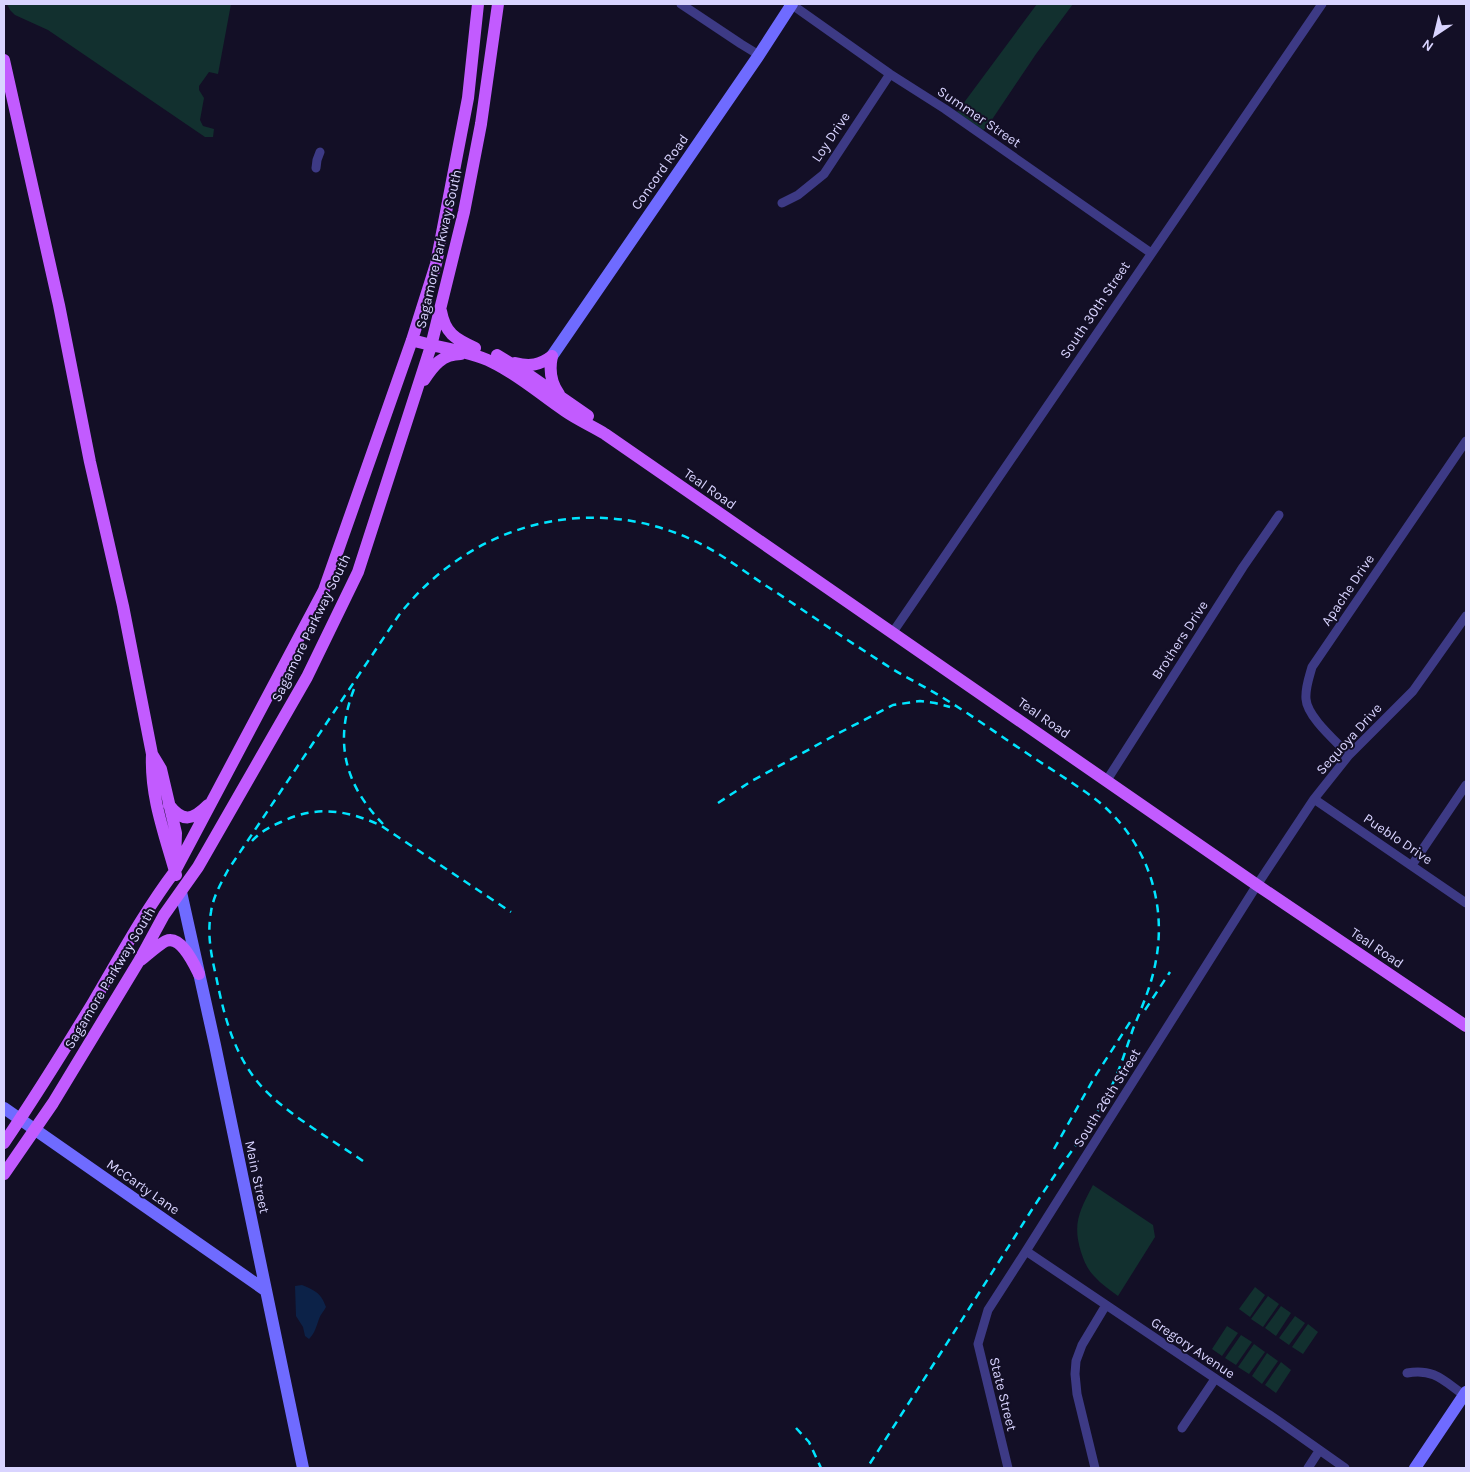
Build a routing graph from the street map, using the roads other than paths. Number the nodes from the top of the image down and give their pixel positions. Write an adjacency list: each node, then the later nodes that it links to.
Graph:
1 (478, 4): 14 (main road, Sagamore Parkway South)
2 (498, 4): 13 (main road, Sagamore Parkway South)
3 (681, 4): 6 (street)
4 (792, 4): 6 (main road, Concord Road); 8 (street, Summer Street)
5 (1322, 4): 12 (street, South 30th Street)
6 (759, 54): 17 (main road, Concord Road)
7 (4, 60): 26 (main road)
8 (890, 74): 11 (street, Loy Drive); 12 (street, Summer Street)
9 (320, 152): 10 (street)
10 (316, 168)
11 (782, 203)
12 (1151, 253): 25 (street, South 30th Street)
13 (441, 306): 15 (main road, Sagamore Parkway South); 16 (main road)
14 (412, 340): 15 (main road, Teal Road); 31 (main road, Sagamore Parkway South)
15 (431, 346): 16 (main road, Teal Road); 19 (main road, Sagamore Parkway South)
16 (473, 351): 18 (main road, Teal Road); 19 (main road); 21 (main road, Teal Road)
17 (552, 356): 18 (main road); 20 (main road)
18 (508, 362): 20 (main road, Teal Road)
19 (414, 398): 36 (main road, Sagamore Parkway South)
20 (562, 398): 21 (main road, Teal Road)
21 (605, 434): 25 (main road, Teal Road)
22 (1466, 441): 27 (street, Apache Drive)
23 (1279, 516): 28 (street, Brothers Drive)
24 (1466, 616): 27 (street, Sequoya Drive)
25 (893, 632): 28 (main road, Teal Road)
26 (152, 754): 32 (main road); 34 (main road)
27 (1349, 755): 30 (street, Sequoya Drive)
28 (1107, 780): 35 (main road, Teal Road)
29 (1466, 785): 33 (street)
30 (1314, 799): 33 (street, Pueblo Drive); 35 (street, Sequoya Drive)
31 (213, 800): 32 (main road); 34 (main road, Sagamore Parkway South)
32 (169, 804): 34 (main road)
33 (1412, 865): 37 (street, Pueblo Drive)
34 (175, 871): 36 (main road); 42 (main road, Sagamore Parkway South)
35 (1257, 885): 40 (main road, Teal Road); 46 (street, South 26th Street)
36 (180, 892): 38 (main road, Sagamore Parkway South); 39 (main road, Main Street)
37 (1466, 903)
38 (139, 961): 39 (main road); 43 (main road, Sagamore Parkway South)
39 (199, 974): 47 (main road, Main Street)
40 (1466, 1026)
41 (4, 1108): 42 (main road, McCarty Lane)
42 (20, 1119): 43 (main road, McCarty Lane); 44 (main road, Sagamore Parkway South)
43 (34, 1129): 45 (main road, Sagamore Parkway South); 47 (main road, McCarty Lane)
44 (4, 1143)
45 (4, 1174)
46 (1026, 1251): 48 (street, Gregory Avenue); 49 (street, South 26th Street)
47 (265, 1290): 55 (main road, Main Street)
48 (1106, 1306): 51 (street, Gregory Avenue); 57 (street)
49 (982, 1326): 56 (street, State Street)
50 (1407, 1373): 52 (street)
51 (1215, 1380): 53 (street); 54 (street, Gregory Avenue)
52 (1465, 1393): 60 (main road)
53 (1182, 1428)
54 (1320, 1451): 58 (street); 59 (street, Gregory Avenue)
55 (302, 1468)
56 (1008, 1468)
57 (1095, 1468)
58 (1308, 1468)
59 (1345, 1468)
60 (1415, 1468)

